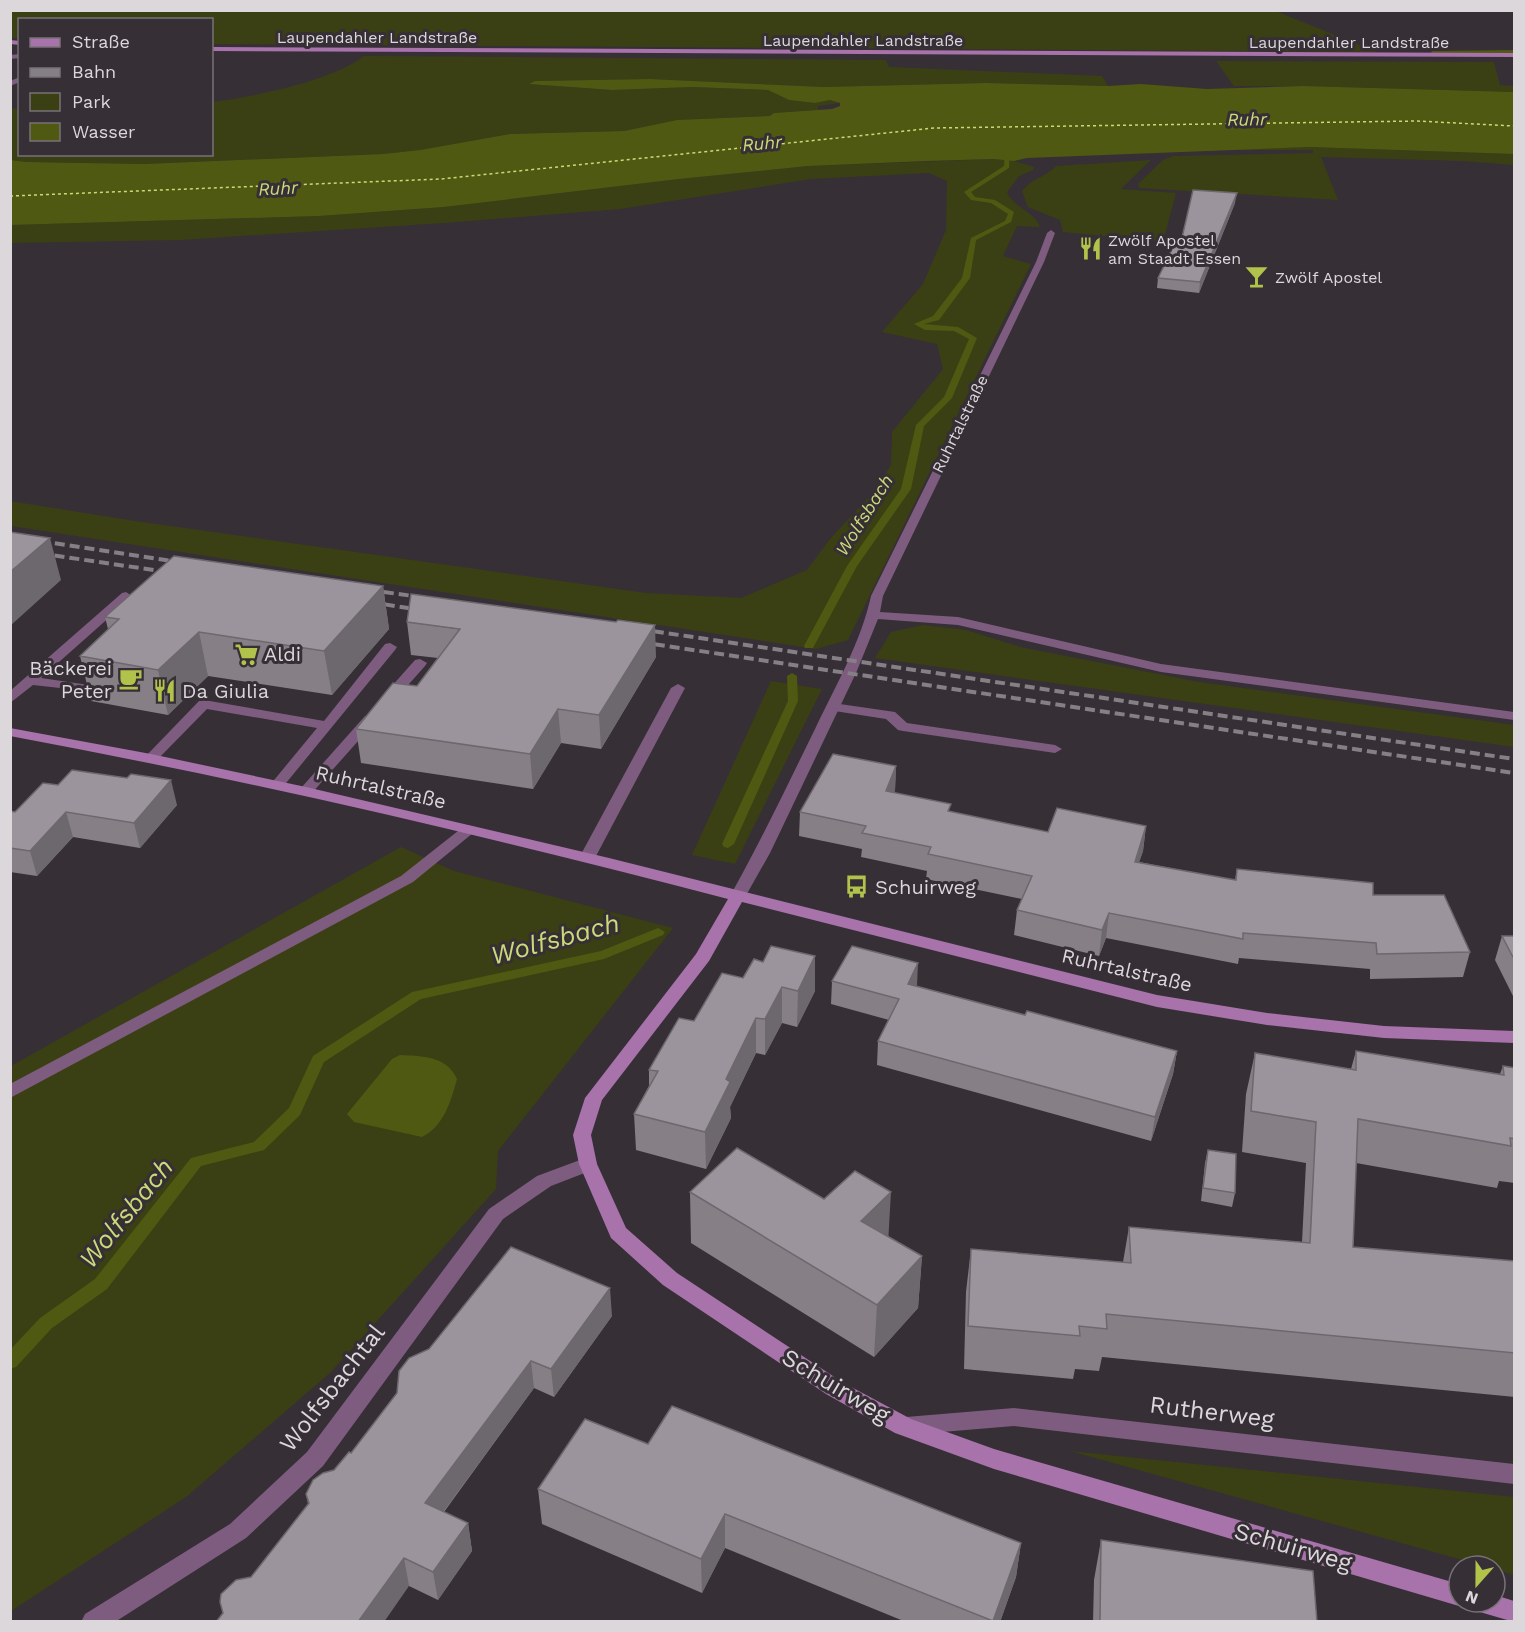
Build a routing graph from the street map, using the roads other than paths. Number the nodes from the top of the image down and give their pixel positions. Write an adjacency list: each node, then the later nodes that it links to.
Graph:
1 (213, 49): 2 (main road, Laupendahler Landstraße)
2 (1515, 55)
3 (1051, 233): 5 (street, Ruhrtalstraße)
4 (126, 596): 8 (street)
5 (873, 615): 12 (street, Ruhrtalstraße); 13 (street)
6 (390, 647): 14 (street)
7 (420, 663): 19 (street)
8 (31, 681): 10 (street); 11 (street)
9 (678, 688): 21 (street)
10 (92, 689)
11 (10, 699)
12 (833, 707): 16 (street); 22 (street, Ruhrtalstraße)
13 (1515, 716)
14 (327, 726): 17 (street); 18 (street)
15 (10, 732): 17 (main road, Ruhrtalstraße)
16 (1055, 749)
17 (151, 758): 18 (main road, Ruhrtalstraße)
18 (277, 785): 19 (main road, Ruhrtalstraße)
19 (306, 791): 20 (main road, Ruhrtalstraße)
20 (468, 830): 21 (main road, Ruhrtalstraße); 24 (street)
21 (587, 858): 22 (main road, Ruhrtalstraße)
22 (738, 896): 23 (main road, Ruhrtalstraße); 25 (main road, Schuirweg)
23 (1515, 1036)
24 (10, 1092)
25 (588, 1164): 26 (main road, Schuirweg); 29 (street, Wolfsbachtal)
26 (903, 1426): 27 (street, Rutherweg); 28 (main road, Schuirweg)
27 (1515, 1474)
28 (1447, 1592)
29 (93, 1622)

